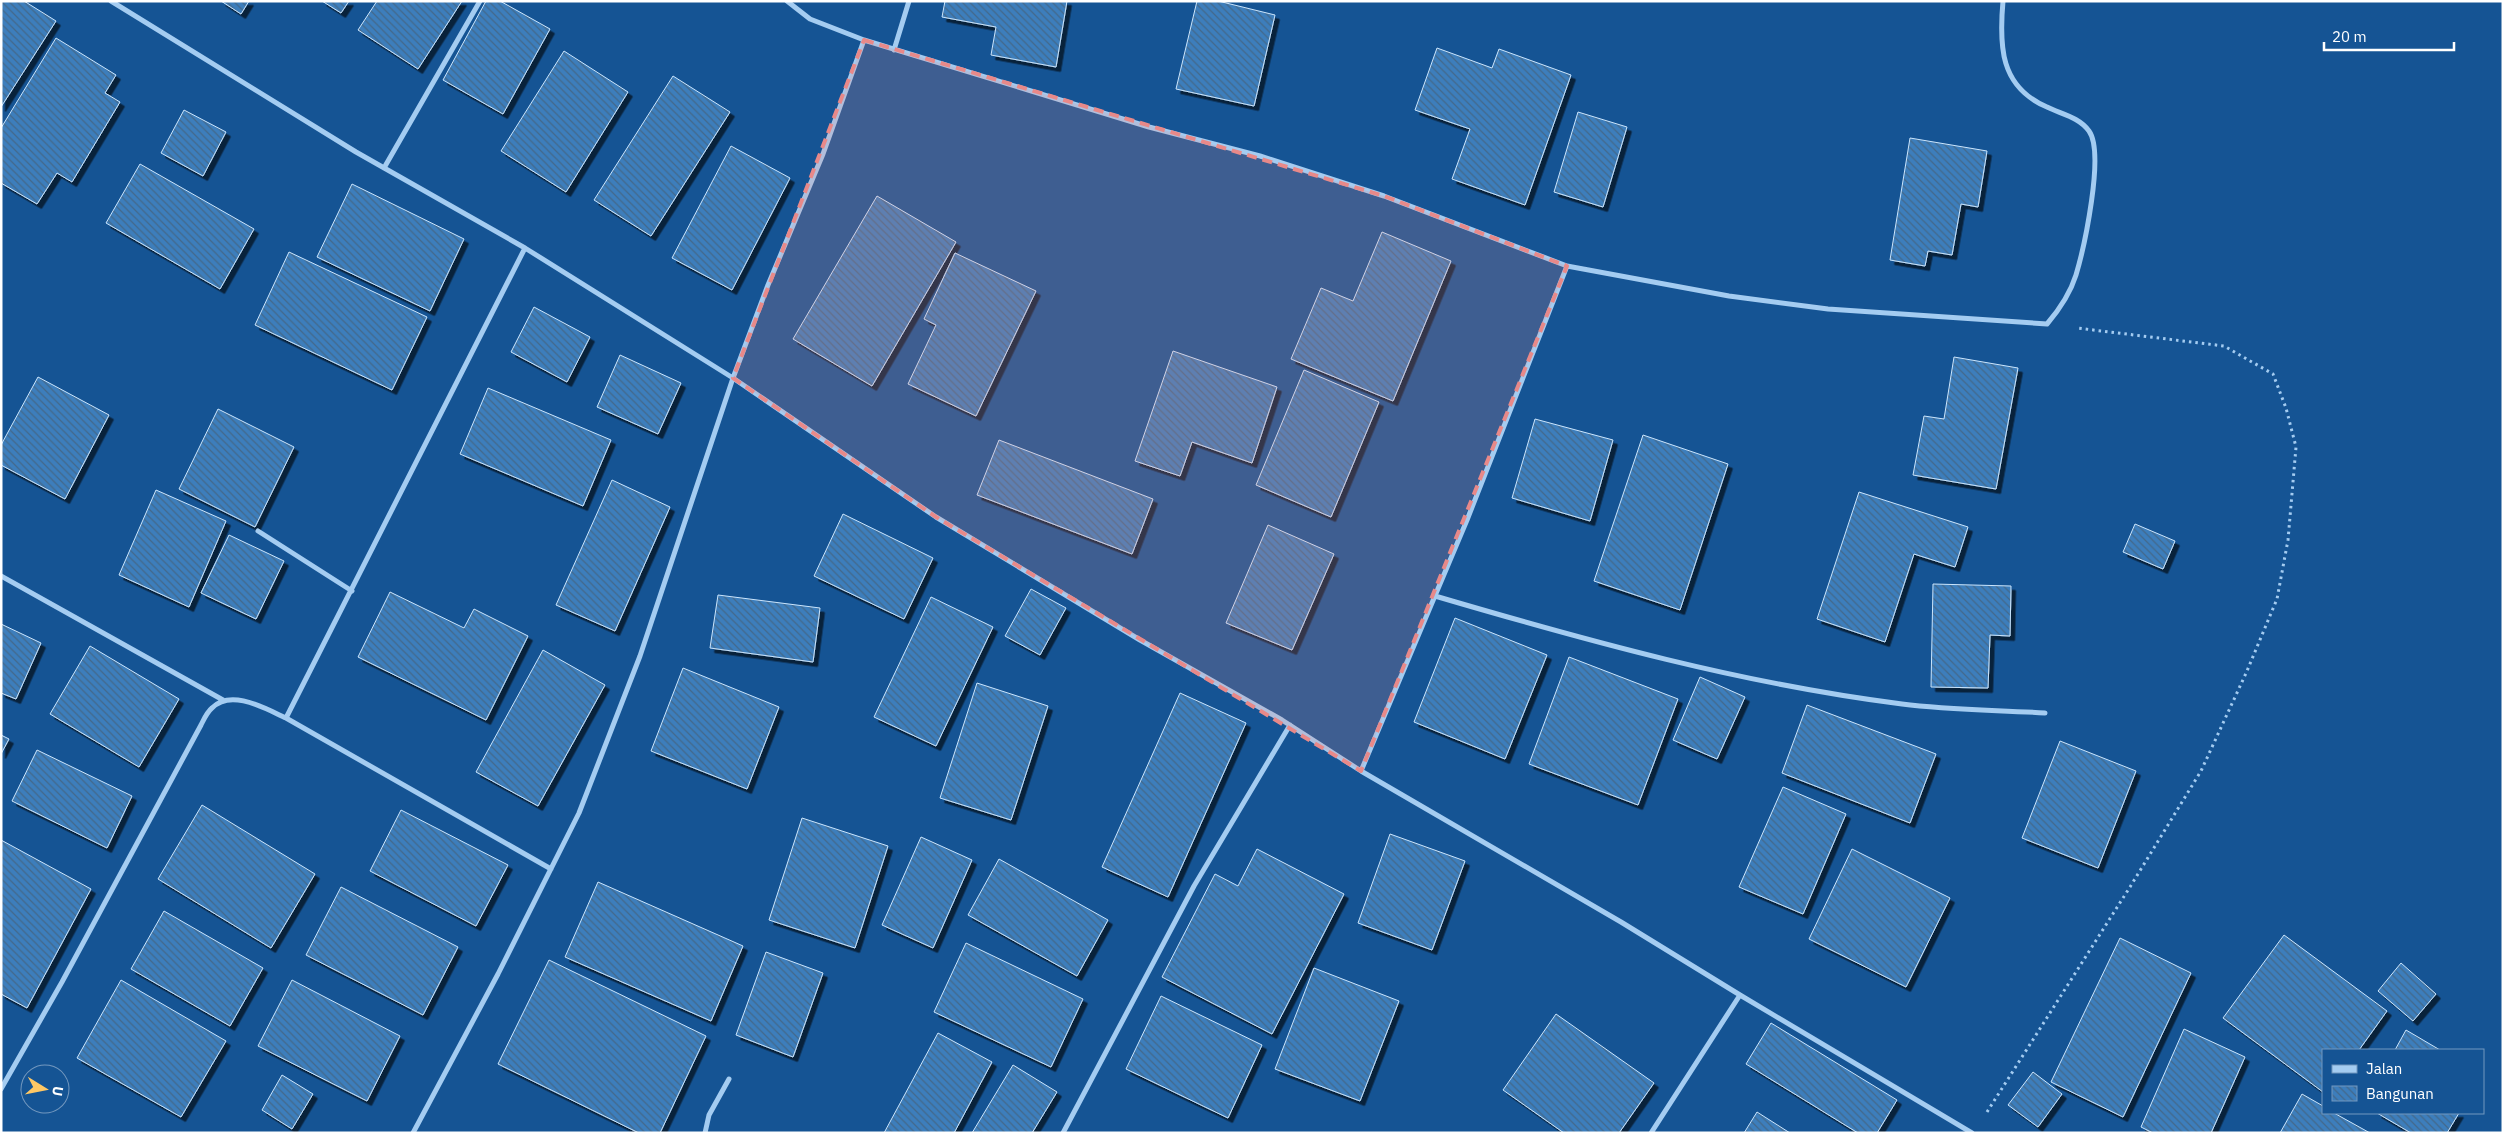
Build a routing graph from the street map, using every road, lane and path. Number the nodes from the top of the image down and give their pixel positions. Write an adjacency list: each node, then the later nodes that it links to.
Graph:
1 (111, 1): 8 (street)
2 (480, 1): 8 (street)
3 (787, 1): 6 (street)
4 (910, 1): 7 (street)
5 (2003, 1): 11 (street)
6 (864, 40): 7 (street); 12 (street)
7 (894, 50): 10 (street)
8 (384, 168): 9 (street)
9 (525, 248): 12 (street); 15 (street)
10 (1567, 266): 11 (street); 16 (street)
11 (2047, 324): 26 (path)
12 (733, 378): 20 (street); 22 (street)
13 (258, 531): 15 (street)
14 (1, 576): 17 (street)
15 (352, 591): 19 (street)
16 (1435, 596): 18 (street); 21 (street)
17 (224, 700): 19 (street); 25 (street)
18 (2045, 713)
19 (286, 718): 22 (street)
20 (1290, 725): 21 (street); 29 (street)
21 (1361, 771): 23 (street)
22 (552, 869): 27 (street)
23 (1740, 995): 30 (street); 31 (street)
24 (729, 1079): 28 (street)
25 (1, 1089)
26 (1984, 1116)
27 (413, 1133)
28 (706, 1133)
29 (1063, 1133)
30 (1651, 1133)
31 (1972, 1133)

